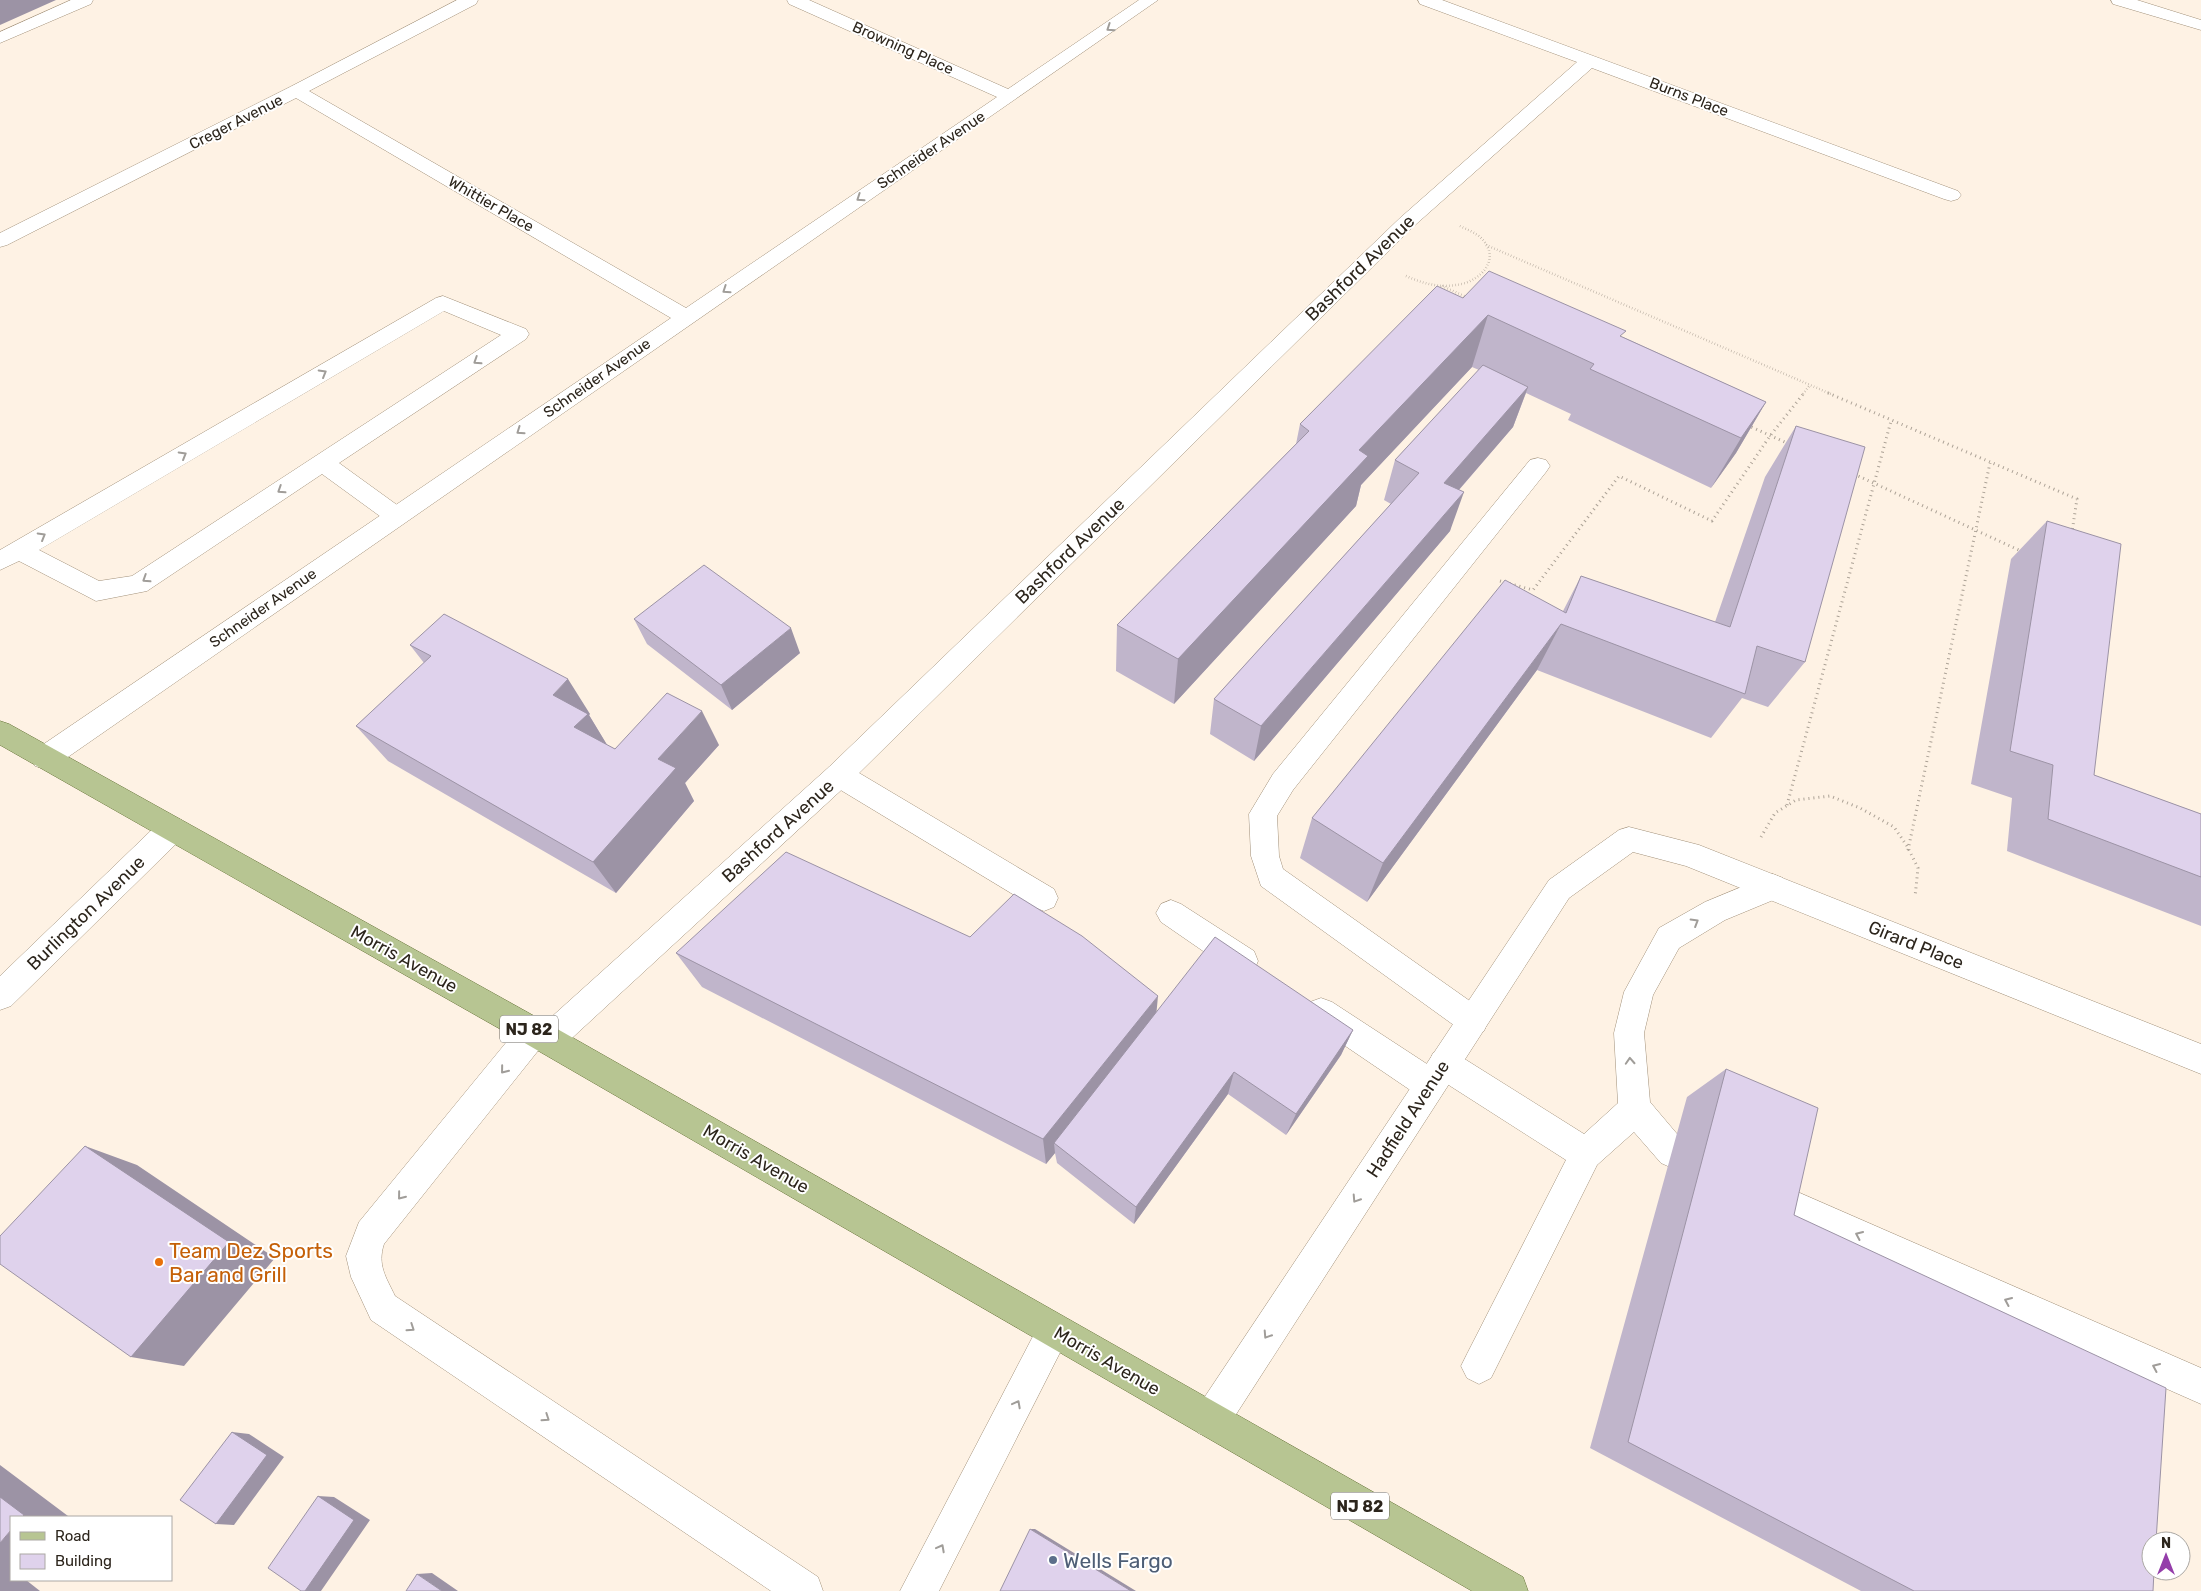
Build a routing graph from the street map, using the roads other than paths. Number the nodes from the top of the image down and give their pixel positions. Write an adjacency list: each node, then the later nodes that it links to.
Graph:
1 (85, 0): 8 (street)
2 (470, 0): 10 (street, Creger Avenue)
3 (796, 0): 11 (street, Browning Place)
4 (1150, 0): 11 (street, Schneider Avenue, one-way to 11)
5 (1426, 0): 9 (street, Burns Place)
6 (2119, 0): 7 (street)
7 (2201, 25)
8 (0, 38)
9 (1590, 60): 12 (street, Burns Place); 21 (street, Bashford Avenue)
10 (296, 91): 13 (street, Creger Avenue); 14 (street, Whittier Place)
11 (1010, 96): 14 (street, Schneider Avenue, one-way to 14)
12 (1951, 195)
13 (0, 241)
14 (685, 317): 17 (street, Schneider Avenue, one-way to 17)
15 (322, 463): 17 (street); 18 (street, one-way to 18); 18 (street, one-way to 15)
16 (1538, 466): 30 (street)
17 (396, 516): 20 (street, Schneider Avenue)
18 (10, 555)
19 (0, 732): 20 (main road, Morris Avenue / NJ 82)
20 (45, 758): 22 (main road, Morris Avenue / NJ 82)
21 (839, 776): 25 (street); 31 (street, Bashford Avenue)
22 (172, 829): 28 (street, Burlington Avenue); 31 (main road, Morris Avenue / NJ 82)
23 (1629, 839): 24 (street, Girard Place); 30 (street, Hadfield Avenue)
24 (1762, 883): 32 (street, Girard Place); 34 (street, one-way to 24)
25 (1044, 898)
26 (1171, 913): 27 (street)
27 (1268, 978)
28 (0, 996)
29 (1301, 999): 33 (street)
30 (1473, 1021): 33 (street, Hadfield Avenue)
31 (541, 1036): 38 (main road, Morris Avenue / NJ 82); 42 (street, Bashford Avenue, one-way to 42)
32 (2201, 1059)
33 (1437, 1074): 36 (street); 41 (street, Hadfield Avenue, one-way to 41)
34 (1635, 1109): 35 (street); 36 (street)
35 (1672, 1152)
36 (1586, 1154): 39 (street)
37 (1759, 1191): 40 (street, one-way to 37)
38 (1054, 1331): 41 (main road, Morris Avenue / NJ 82); 43 (street, one-way to 38)
39 (1479, 1366)
40 (2201, 1386)
41 (1211, 1420): 44 (main road, Morris Avenue / NJ 82)
42 (804, 1591)
43 (919, 1591)
44 (1509, 1591)

